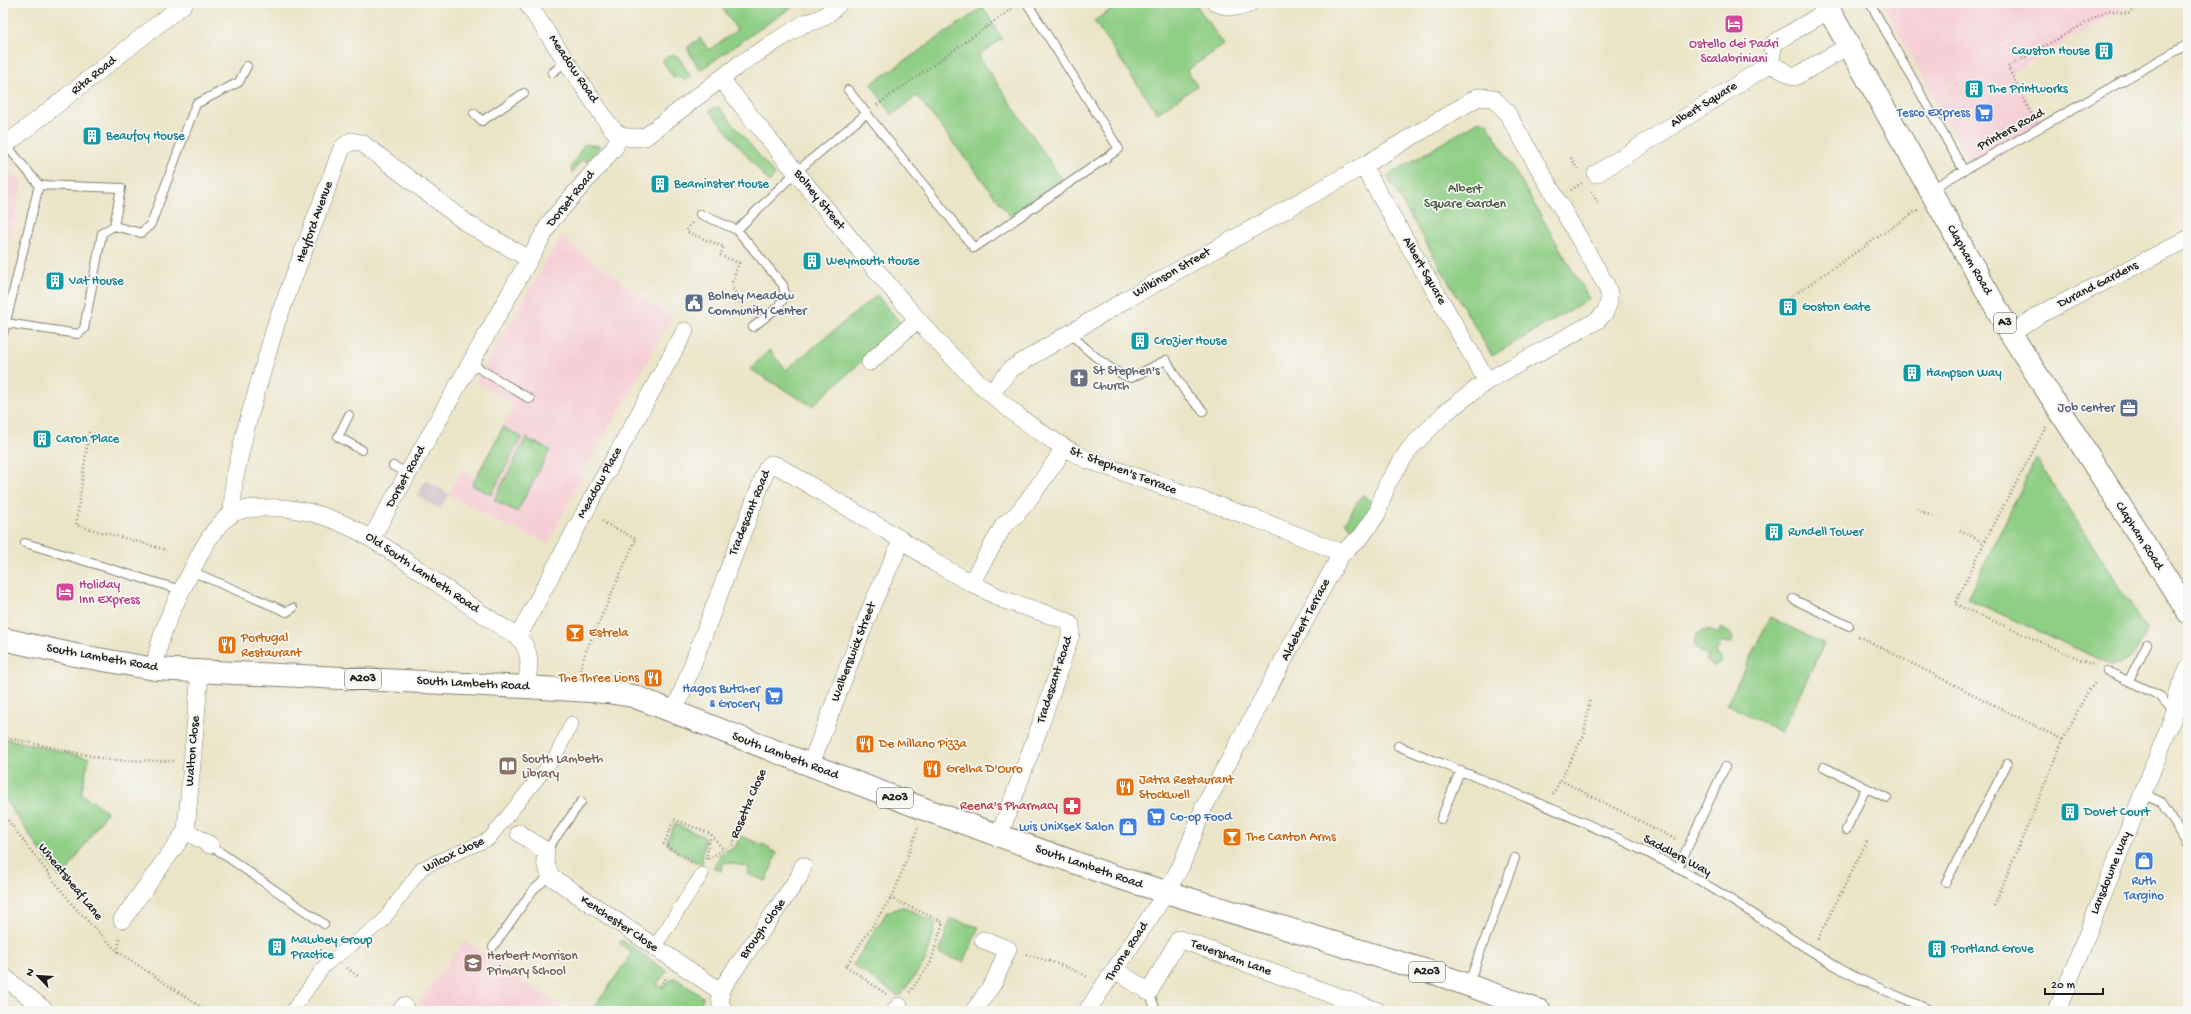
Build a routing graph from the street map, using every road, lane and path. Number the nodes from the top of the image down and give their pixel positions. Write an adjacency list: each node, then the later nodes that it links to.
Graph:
1 (185, 3): 25 (street, Rita Road)
2 (527, 3): 14 (street, Meadow Road)
3 (839, 3): 18 (street)
4 (1020, 3): 21 (path)
5 (1038, 3): 10 (lane)
6 (1216, 3): 7 (street)
7 (1250, 3)
8 (1870, 3): 29 (lane)
9 (2146, 3): 23 (path)
10 (1028, 6): 21 (lane)
11 (1827, 7): 13 (highway, Clapham Road / A3); 15 (street)
12 (2188, 44): 23 (lane, Printers Road)
13 (1848, 46): 15 (street); 33 (highway, Clapham Road / A3)
14 (567, 61): 17 (lane); 24 (street, Meadow Road)
15 (1770, 64): 31 (street, Albert Square)
16 (247, 66): 37 (lane)
17 (552, 73)
18 (721, 79): 24 (street); 30 (street, Bolney Street)
19 (848, 90): 21 (lane)
20 (524, 93): 22 (lane)
21 (867, 113): 30 (lane)
22 (474, 114)
23 (2039, 128): 29 (lane, Printers Road)
24 (619, 135): 40 (street, Dorset Road)
25 (5, 147): 32 (lane)
26 (1571, 158): 28 (path)
27 (1363, 166): 34 (street); 47 (street, Wilkinson Street); 51 (street, Albert Square)
28 (1579, 171)
29 (1964, 171): 33 (lane, Printers Road)
30 (796, 172): 38 (lane); 42 (street, Bolney Street)
31 (1592, 181): 34 (path); 35 (path)
32 (39, 186): 37 (lane); 43 (lane)
33 (1932, 195): 41 (path); 48 (highway, Clapham Road / A3)
34 (1557, 199): 51 (street)
35 (1599, 205)
36 (700, 214): 38 (lane); 44 (path)
37 (114, 226): 43 (lane)
38 (737, 230): 44 (lane)
39 (2188, 240): 48 (street, Durand Gardens)
40 (529, 259): 50 (street, Dorset Road); 64 (street, Heyford Avenue)
41 (1785, 301)
42 (917, 320): 49 (street); 52 (street, St. Stephen's Terrace)
43 (6, 323): 46 (lane)
44 (753, 327)
45 (685, 331): 63 (street, Meadow Place)
46 (3, 334)
47 (1071, 334): 52 (street, Wilkinson Street); 55 (lane)
48 (2011, 334): 54 (highway, Clapham Road / A3)
49 (870, 362)
50 (470, 363): 53 (lane); 61 (street, Dorset Road)
51 (1487, 380): 72 (street, Aldebert Terrace)
52 (991, 393): 58 (street, St. Stephen's Terrace)
53 (530, 399)
54 (2056, 407): 69 (path); 78 (highway, Clapham Road / A3)
55 (1203, 410)
56 (349, 415): 59 (lane)
57 (89, 432): 71 (path)
58 (1063, 448): 72 (street, St. Stephen's Terrace); 74 (street)
59 (362, 450)
60 (394, 466): 61 (lane)
61 (409, 473): 67 (street, Dorset Road)
62 (1917, 509): 65 (path)
63 (584, 512): 81 (street, Meadow Place); 86 (path)
64 (232, 513): 67 (street, Old South Lambeth Road); 73 (street)
65 (1934, 517)
66 (1960, 530): 69 (path)
67 (372, 537): 81 (street, Old South Lambeth Road)
68 (902, 540): 74 (street, Tradescant Road); 93 (street, Tradescant Road); 101 (street, Walberswick Street)
69 (1984, 542): 87 (path)
70 (25, 543): 75 (lane)
71 (167, 550)
72 (1342, 554): 132 (street, Aldebert Terrace)
73 (191, 571): 75 (street); 77 (lane)
74 (971, 583): 118 (street, Tradescant Road)
75 (182, 590): 85 (street)
76 (1793, 599): 79 (lane)
77 (292, 608)
78 (2188, 612)
79 (1849, 626)
80 (1854, 634): 96 (path)
81 (518, 637): 90 (street, Old South Lambeth Road)
82 (3, 639): 85 (highway, South Lambeth Road / A203)
83 (2148, 644): 89 (lane)
84 (2188, 668): 92 (street, Lansdowne Way)
85 (154, 669): 88 (highway, South Lambeth Road / A203)
86 (580, 670)
87 (2107, 671): 89 (lane); 96 (path)
88 (200, 672): 90 (highway, South Lambeth Road / A203); 99 (street, Walton Close)
89 (2129, 680): 92 (lane)
90 (526, 687): 93 (highway, South Lambeth Road / A203)
91 (1590, 698): 105 (path)
92 (2175, 712): 107 (street, Lansdowne Way)
93 (674, 713): 98 (highway, South Lambeth Road / A203)
94 (572, 723): 155 (street, Wilcox Close)
95 (3, 737): 99 (path)
96 (2063, 740): 134 (path)
97 (1398, 746): 104 (lane, Saddlers Way)
98 (771, 752): 101 (highway, South Lambeth Road / A203); 123 (path, Rosetta Close)
99 (192, 761): 114 (street, Walton Close)
100 (2008, 764): 131 (lane)
101 (810, 766): 118 (highway, South Lambeth Road / A203)
102 (1725, 767): 122 (lane)
103 (1824, 767): 106 (lane)
104 (1460, 770): 110 (lane, Saddlers Way); 112 (lane)
105 (1560, 780): 110 (path); 122 (path)
106 (1866, 788): 108 (lane); 113 (lane)
107 (2143, 793): 120 (lane); 163 (street, Lansdowne Way)
108 (1887, 798)
109 (581, 802): 124 (lane)
110 (1547, 805): 128 (lane, Saddlers Way)
111 (3, 814): 142 (path, Wheatsheaf Lane)
112 (1441, 819)
113 (1846, 830)
114 (186, 831): 121 (street); 135 (street)
115 (917, 831): 133 (path)
116 (519, 832): 124 (street)
117 (711, 834): 123 (path); 126 (path); 129 (path)
118 (999, 836): 132 (highway, South Lambeth Road / A203)
119 (1867, 841): 143 (path)
120 (2188, 844)
121 (210, 845): 136 (lane)
122 (1688, 846): 128 (lane)
123 (722, 849): 126 (path, Rosetta Close)
124 (546, 851): 130 (street)
125 (1516, 858): 148 (lane)
126 (706, 860): 129 (path)
127 (803, 866): 150 (street, Brough Close)
128 (1678, 868): 143 (lane, Saddlers Way)
129 (702, 872): 140 (street)
130 (550, 876): 139 (lane); 140 (street, Kenchester Close)
131 (1946, 882)
132 (1166, 893): 144 (street, Thorne Road); 148 (highway, South Lambeth Road / A203)
133 (890, 898): 152 (path); 152 (path)
134 (1994, 906)
135 (122, 920)
136 (324, 924)
137 (120, 937): 142 (path)
138 (983, 940): 141 (street)
139 (493, 947)
140 (654, 948): 150 (street, Kenchester Close)
141 (1008, 949): 149 (path); 157 (street)
142 (118, 952): 154 (path, Wheatsheaf Lane)
143 (1812, 952): 162 (lane, Saddlers Way)
144 (1116, 970): 149 (street, Thorne Road); 151 (street)
145 (3, 976): 153 (street)
146 (664, 980): 147 (path)
147 (660, 986)
148 (1468, 986): 161 (highway, South Lambeth Road / A203)
149 (1104, 987): 158 (street, Thorne Road)
150 (720, 991): 156 (street)
151 (1149, 992): 159 (lane); 160 (street, Teversham Lane)
152 (897, 1009)
153 (46, 1011)
154 (207, 1011)
155 (292, 1011)
156 (725, 1011)
157 (974, 1011)
158 (1087, 1011)
159 (1156, 1011)
160 (1378, 1011)
161 (1540, 1011)
162 (1932, 1011)
163 (2057, 1011)

